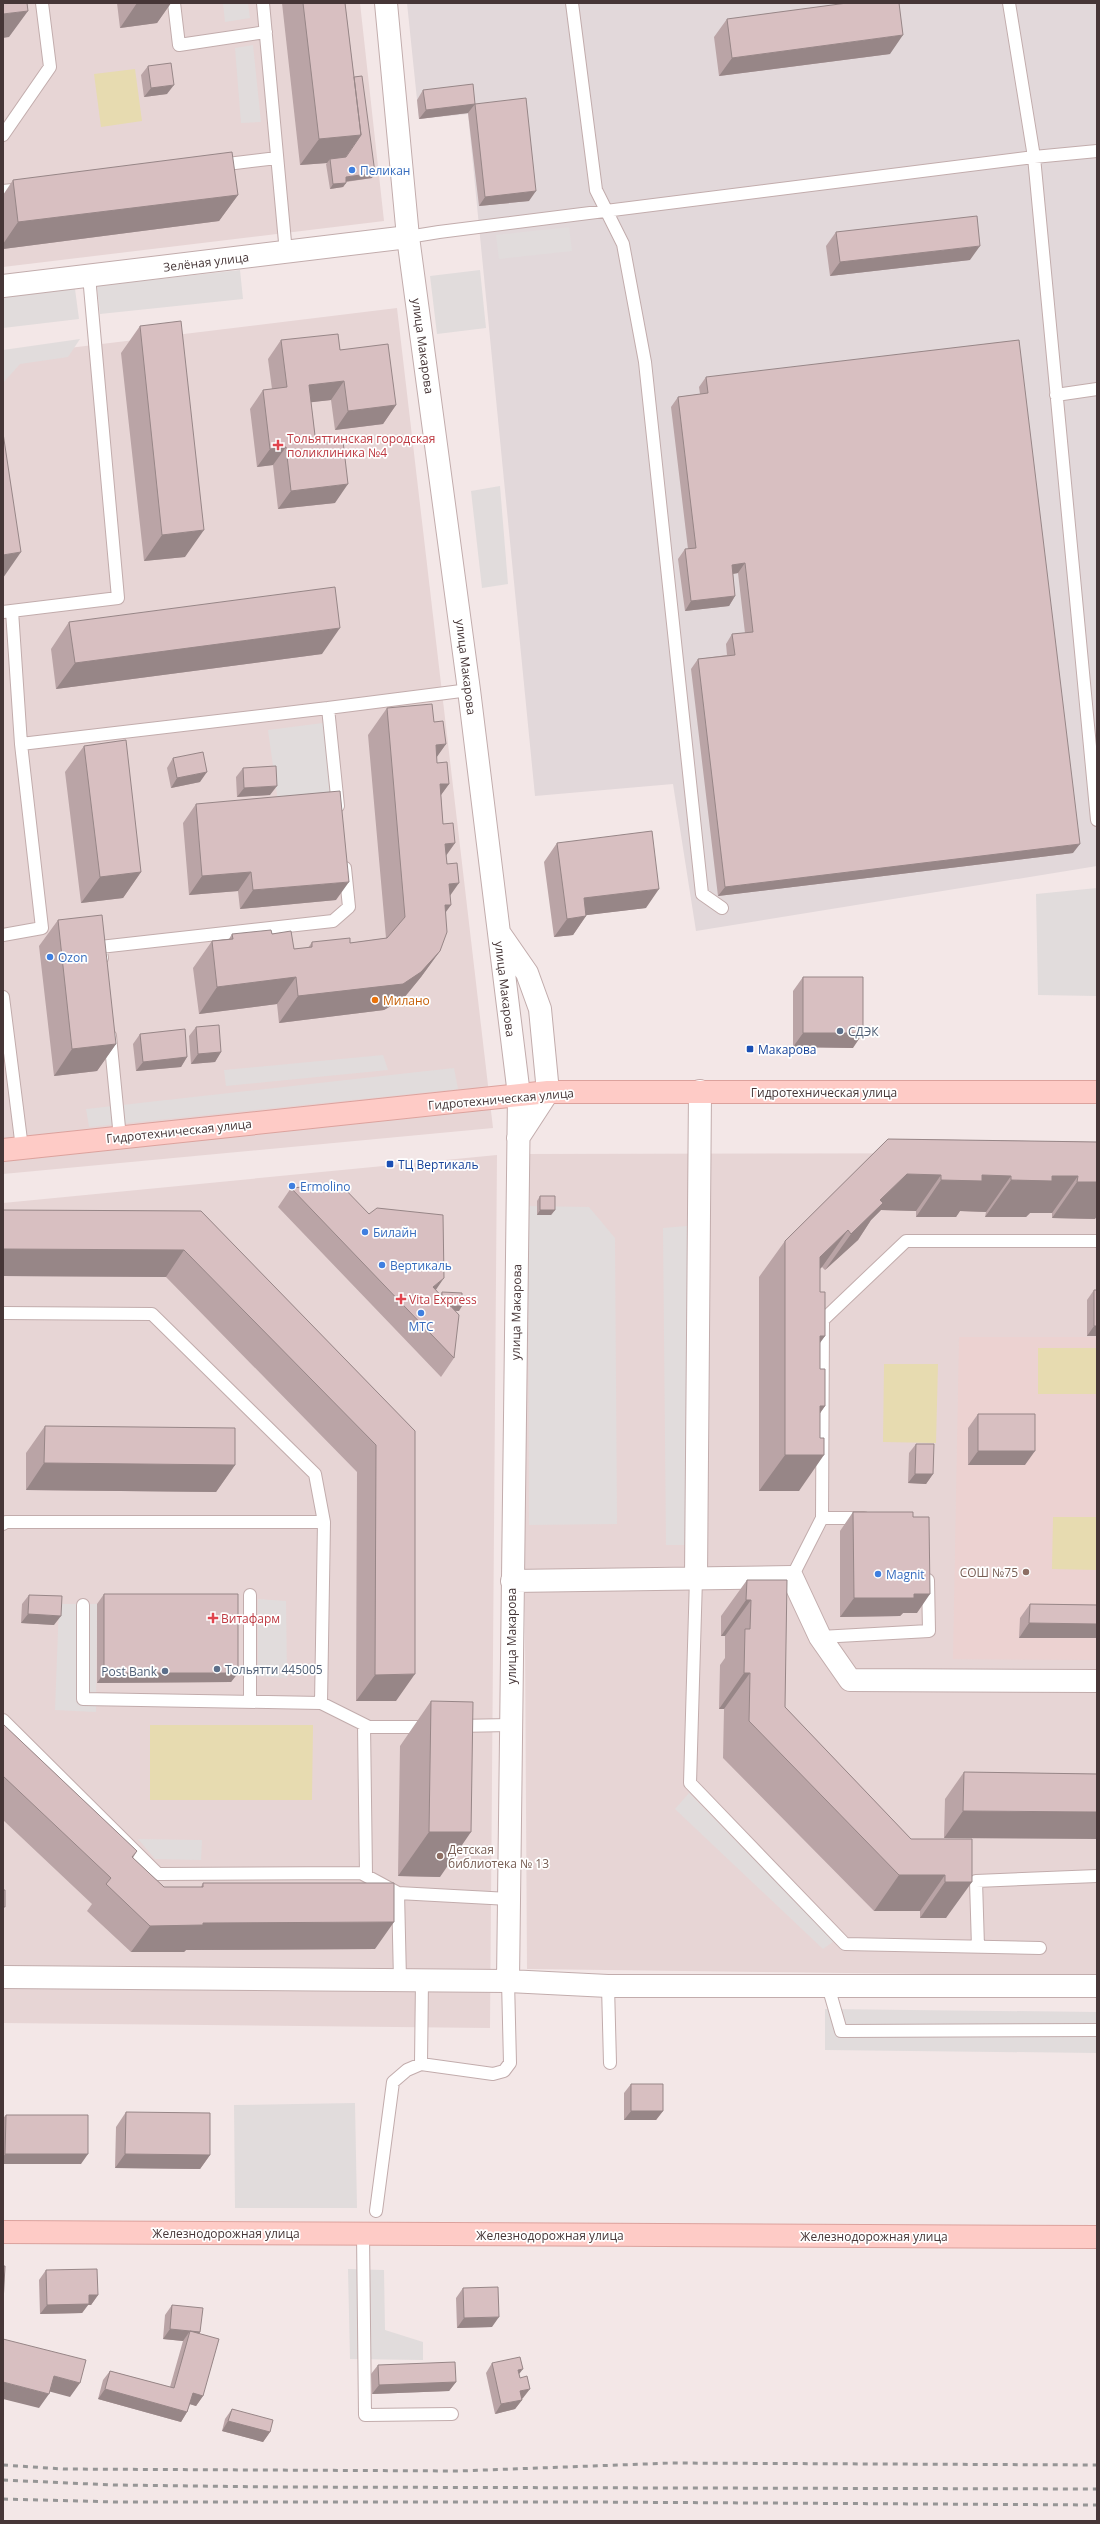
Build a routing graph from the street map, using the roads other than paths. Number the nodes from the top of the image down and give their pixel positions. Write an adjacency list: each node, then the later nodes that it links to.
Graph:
1 (42, 3): 8 (lane)
2 (174, 3): 7 (lane)
3 (263, 3): 7 (lane)
4 (386, 3): 16 (street, улица Макарова)
5 (572, 3): 15 (lane)
6 (1009, 3): 10 (lane)
7 (266, 32): 11 (lane)
8 (3, 136)
9 (1097, 151): 10 (lane)
10 (1034, 156): 15 (lane); 21 (lane)
11 (277, 158): 12 (lane); 17 (lane)
12 (207, 167)
13 (34, 188): 14 (lane)
14 (3, 191)
15 (605, 211): 16 (lane); 29 (lane)
16 (408, 237): 17 (street, Зелёная улица); 23 (street, улица Макарова)
17 (286, 252): 18 (street, Зелёная улица)
18 (89, 276): 19 (street, Зелёная улица); 22 (lane)
19 (3, 286)
20 (1097, 389): 21 (lane)
21 (1056, 395): 27 (lane)
22 (7, 612): 25 (lane)
23 (469, 690): 24 (lane); 30 (street, улица Макарова)
24 (328, 708): 25 (lane); 26 (lane)
25 (21, 744): 31 (lane)
26 (339, 816)
27 (1097, 820)
28 (344, 854): 32 (lane)
29 (722, 908)
30 (498, 932): 36 (street); 38 (street, улица Макарова)
31 (3, 935)
32 (103, 970)
33 (3, 997): 41 (lane)
34 (108, 1024): 39 (lane)
35 (700, 1091): 36 (main road, Гидротехническая улица); 37 (main road, Гидротехническая улица); 50 (street)
36 (548, 1092): 38 (main road, Гидротехническая улица); 40 (street)
37 (1097, 1092)
38 (519, 1095): 39 (main road, Гидротехническая улица); 40 (street, улица Макарова)
39 (120, 1138): 41 (main road, Гидротехническая улица)
40 (518, 1138): 51 (street, улица Макарова)
41 (12, 1149)
42 (1097, 1241): 44 (lane)
43 (3, 1313): 46 (lane)
44 (822, 1518): 45 (lane); 49 (lane)
45 (875, 1518)
46 (324, 1522): 47 (lane); 57 (lane)
47 (3, 1524)
48 (928, 1571): 54 (lane)
49 (792, 1577): 50 (street); 54 (street)
50 (696, 1578): 51 (street); 65 (lane)
51 (512, 1581): 60 (street, улица Макарова)
52 (250, 1595): 56 (lane)
53 (82, 1605): 56 (lane)
54 (820, 1637): 55 (street)
55 (1097, 1681)
56 (250, 1702): 57 (lane)
57 (321, 1703): 59 (lane)
58 (3, 1720): 61 (lane)
59 (364, 1725): 60 (lane); 61 (lane)
60 (510, 1725): 64 (street, улица Макарова)
61 (366, 1876): 63 (lane)
62 (1097, 1876): 65 (lane)
63 (398, 1894): 64 (lane); 68 (lane)
64 (509, 1900): 70 (street, улица Макарова)
65 (978, 1947): 66 (lane)
66 (1040, 1948)
67 (3, 1977): 68 (street)
68 (400, 1980): 69 (street)
69 (422, 1980): 70 (street); 76 (lane)
70 (508, 1980): 71 (street); 76 (lane)
71 (608, 1986): 72 (street); 75 (lane)
72 (828, 1986): 73 (street); 74 (lane)
73 (1097, 1986)
74 (1097, 2030)
75 (610, 2063)
76 (421, 2064): 77 (lane)
77 (376, 2211)
78 (3, 2232): 79 (main road, Железнодорожная улица)
79 (363, 2234): 80 (main road, Железнодорожная улица); 81 (lane)
80 (1097, 2237)
81 (452, 2414)

